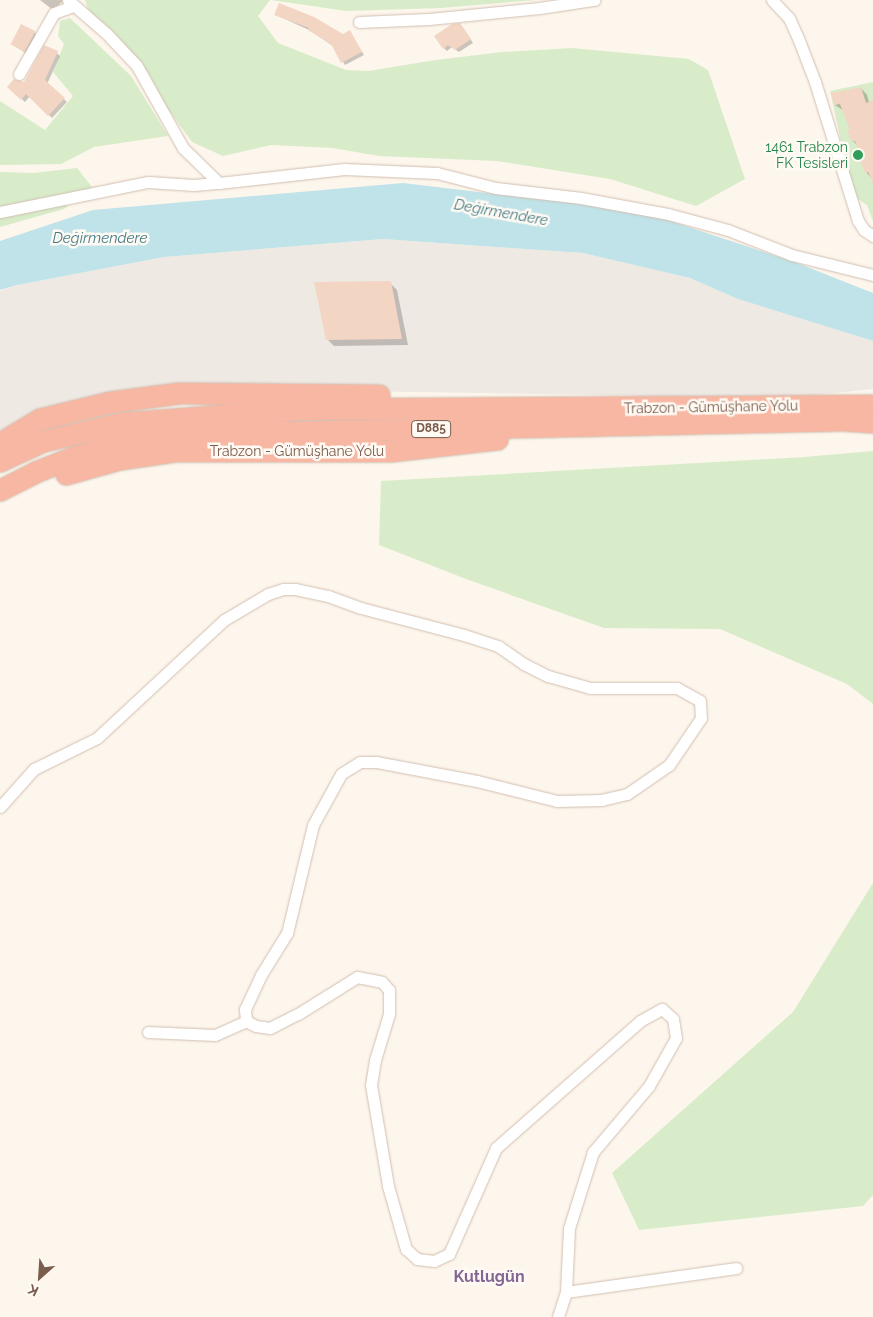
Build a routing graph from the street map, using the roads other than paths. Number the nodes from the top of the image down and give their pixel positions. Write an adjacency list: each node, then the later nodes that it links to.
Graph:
1 (594, 0): 4 (street)
2 (772, 0): 8 (street)
3 (70, 3): 5 (street); 6 (street)
4 (359, 22)
5 (19, 74)
6 (219, 183): 7 (street); 9 (street)
7 (0, 212)
8 (873, 236)
9 (873, 275)
10 (873, 405): 11 (highway, Trabzon - Gümüşhane Yolu / D885)
11 (548, 408): 14 (highway, Trabzon - Gümüşhane Yolu); 15 (highway, Trabzon - Gümüşhane Yolu / D885)
12 (873, 422): 13 (highway, Trabzon - Gümüşhane Yolu / D885)
13 (601, 425): 16 (highway, Trabzon - Gümüşhane Yolu / D885); 17 (highway, Trabzon - Gümüşhane Yolu)
14 (0, 443)
15 (0, 461)
16 (0, 490)
17 (0, 504)
18 (0, 807): 19 (street)
19 (246, 1020): 20 (street); 22 (street)
20 (148, 1032)
21 (736, 1268): 22 (street)
22 (566, 1292): 23 (street)
23 (558, 1317)

